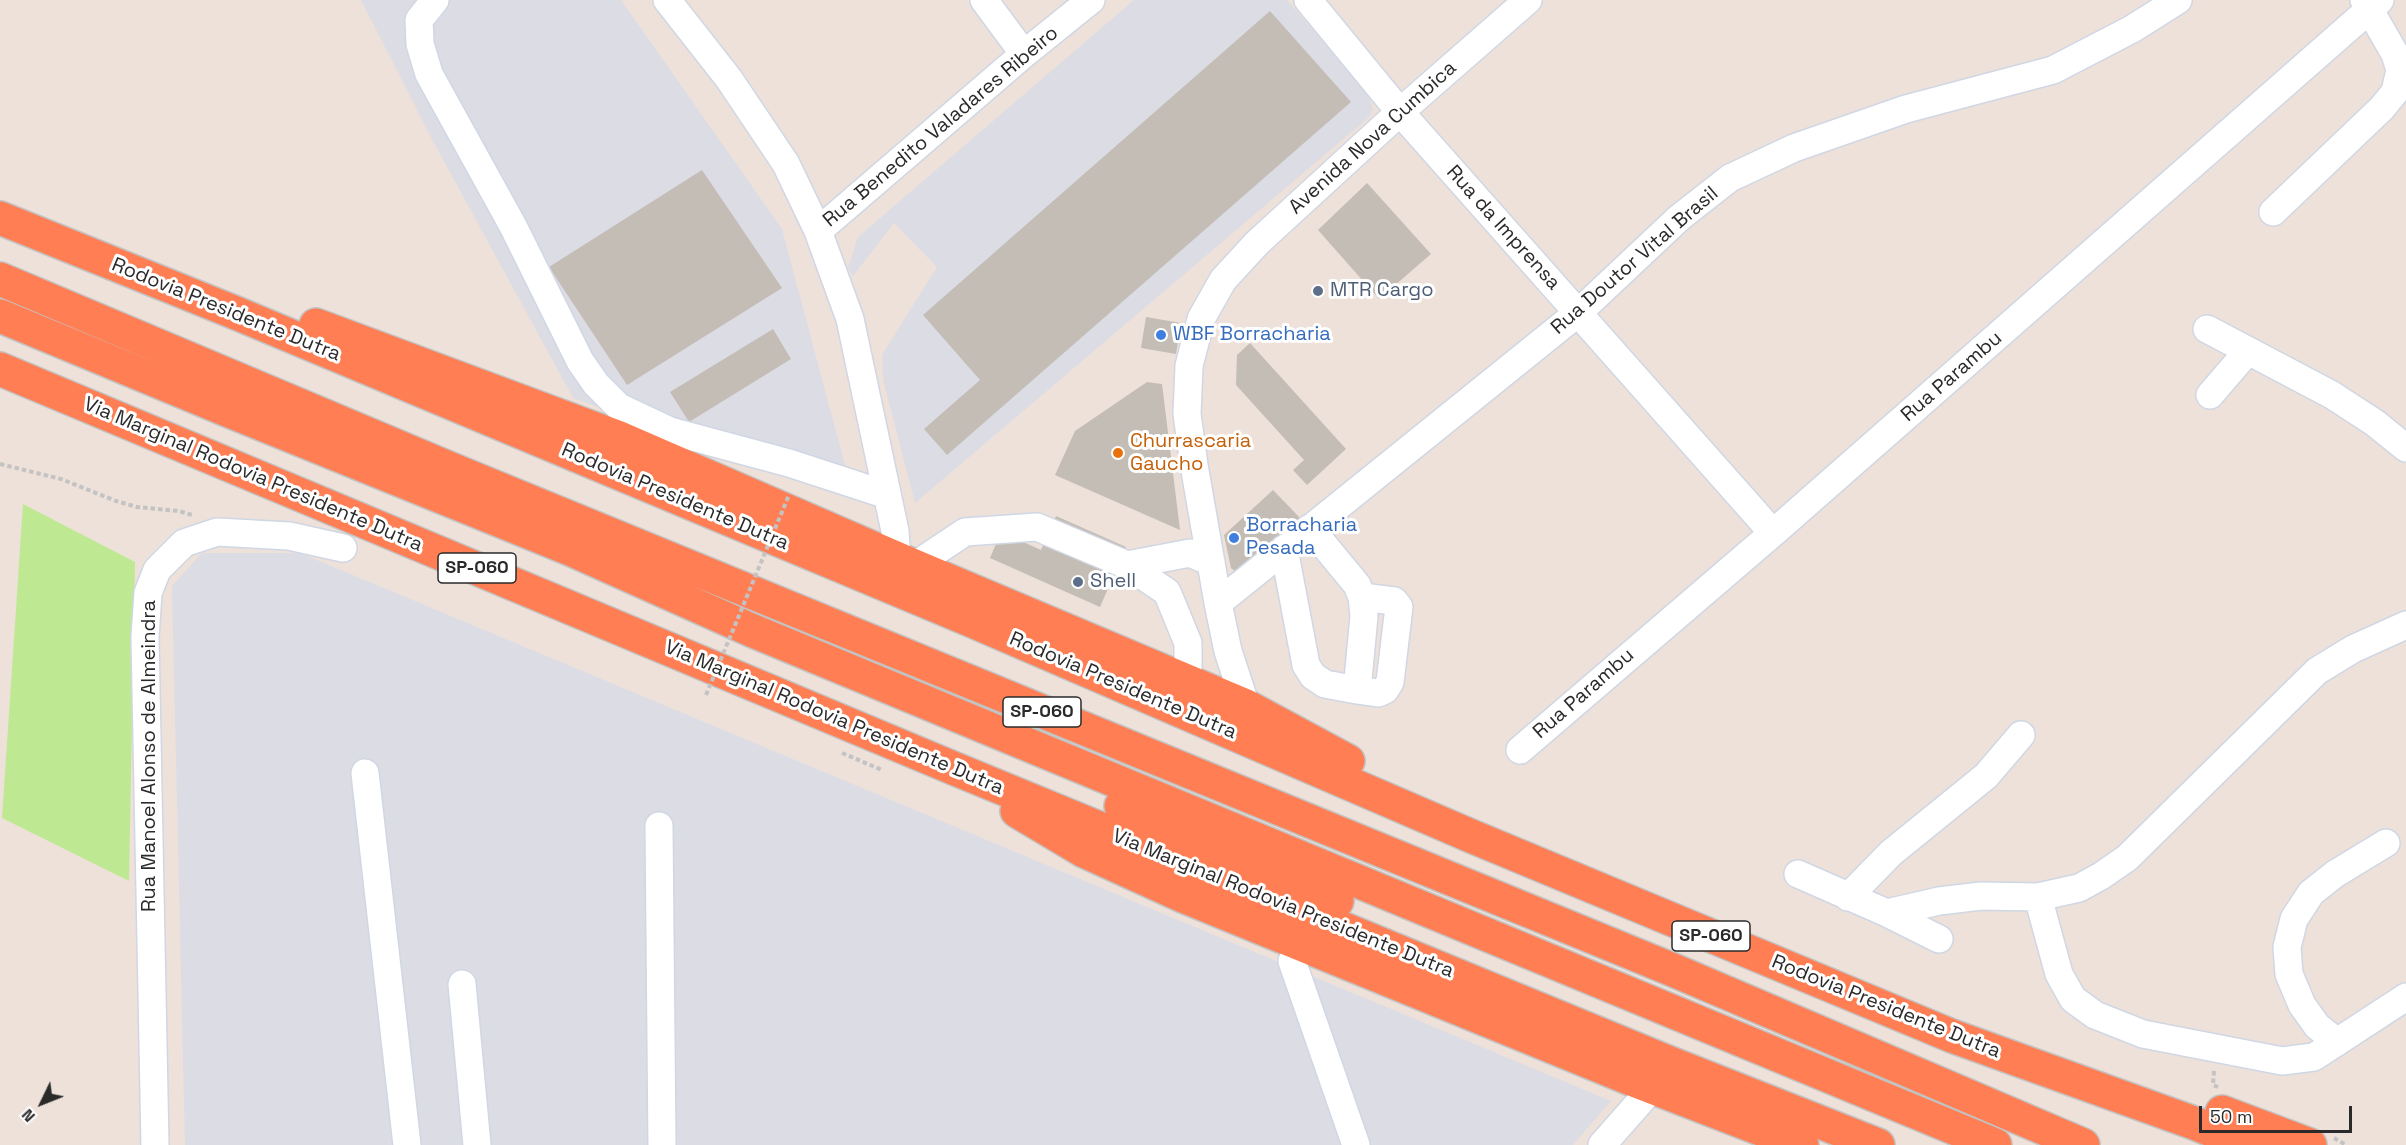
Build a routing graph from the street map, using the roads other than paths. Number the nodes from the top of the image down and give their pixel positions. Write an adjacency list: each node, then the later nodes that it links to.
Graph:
1 (435, 0): 23 (street)
2 (667, 0): 13 (street)
3 (984, 0): 9 (street)
4 (1091, 0): 9 (street, Rua Benedito Valadares Ribeiro)
5 (1308, 0): 10 (street, Rua da Imprensa)
6 (1528, 0): 10 (street, Avenida Nova Cumbica)
7 (2178, 0): 15 (street, Rua Doutor Vital Brasil)
8 (2371, 3): 11 (street); 25 (street, Rua Parambu)
9 (1024, 54): 13 (street, Rua Benedito Valadares Ribeiro)
10 (1400, 112): 15 (street, Rua da Imprensa); 28 (street, Avenida Nova Cumbica)
11 (2273, 212)
12 (0, 218): 16 (highway, Rodovia Presidente Dutra / SP-060)
13 (818, 231): 23 (street)
14 (0, 279): 67 (highway, SP-060)
15 (1579, 312): 24 (street, Rua Doutor Vital Brasil); 25 (street, Rua da Imprensa)
16 (236, 313): 29 (highway); 44 (highway, Rodovia Presidente Dutra / SP-060)
17 (0, 316): 34 (highway, SP-060)
18 (2206, 329): 19 (street)
19 (2247, 352): 21 (street); 22 (street)
20 (0, 369): 41 (highway, Via Marginal Rodovia Presidente Dutra / SP-060)
21 (2210, 395)
22 (2406, 448)
23 (887, 495): 29 (street)
24 (1310, 528): 27 (street, Rua Doutor Vital Brasil); 31 (street)
25 (1773, 533): 40 (street, Rua Parambu)
26 (343, 548): 58 (street, Rua Manoel Alonso de Almeindra)
27 (1284, 549): 32 (street, Rua Doutor Vital Brasil); 37 (street)
28 (1211, 562): 30 (street); 32 (street, Avenida Nova Cumbica)
29 (905, 563): 30 (street); 36 (highway)
30 (1127, 565): 36 (street)
31 (1362, 597): 37 (street); 37 (street)
32 (1218, 603): 35 (street)
33 (2406, 625): 48 (street)
34 (751, 630): 56 (highway); 66 (highway, SP-060)
35 (1228, 651): 36 (street); 38 (street)
36 (1195, 684): 38 (highway)
37 (1357, 690)
38 (1246, 706): 44 (highway)
39 (2021, 735): 47 (street)
40 (1520, 750)
41 (953, 768): 56 (highway, Via Marginal Rodovia Presidente Dutra / SP-060); 64 (highway)
42 (365, 773): 59 (street)
43 (659, 826): 61 (street)
44 (1471, 836): 54 (highway, Rodovia Presidente Dutra / SP-060)
45 (2386, 843): 55 (street)
46 (1798, 874): 47 (street)
47 (1848, 897): 49 (street)
48 (2038, 897): 49 (street); 55 (street)
49 (1887, 913): 50 (street)
50 (1939, 939)
51 (1292, 961): 62 (street)
52 (462, 984): 60 (street)
53 (2406, 997): 55 (street)
54 (1952, 1036): 68 (highway, Rodovia Presidente Dutra / SP-060); 69 (highway)
55 (2337, 1042)
56 (1670, 1063): 65 (highway, SP-060)
57 (1646, 1095): 63 (street)
58 (156, 1145)
59 (407, 1145)
60 (477, 1145)
61 (662, 1145)
62 (1356, 1145)
63 (1602, 1145)
64 (1802, 1145)
65 (1878, 1145)
66 (1995, 1145)
67 (2083, 1145)
68 (2248, 1145)
69 (2310, 1145)

